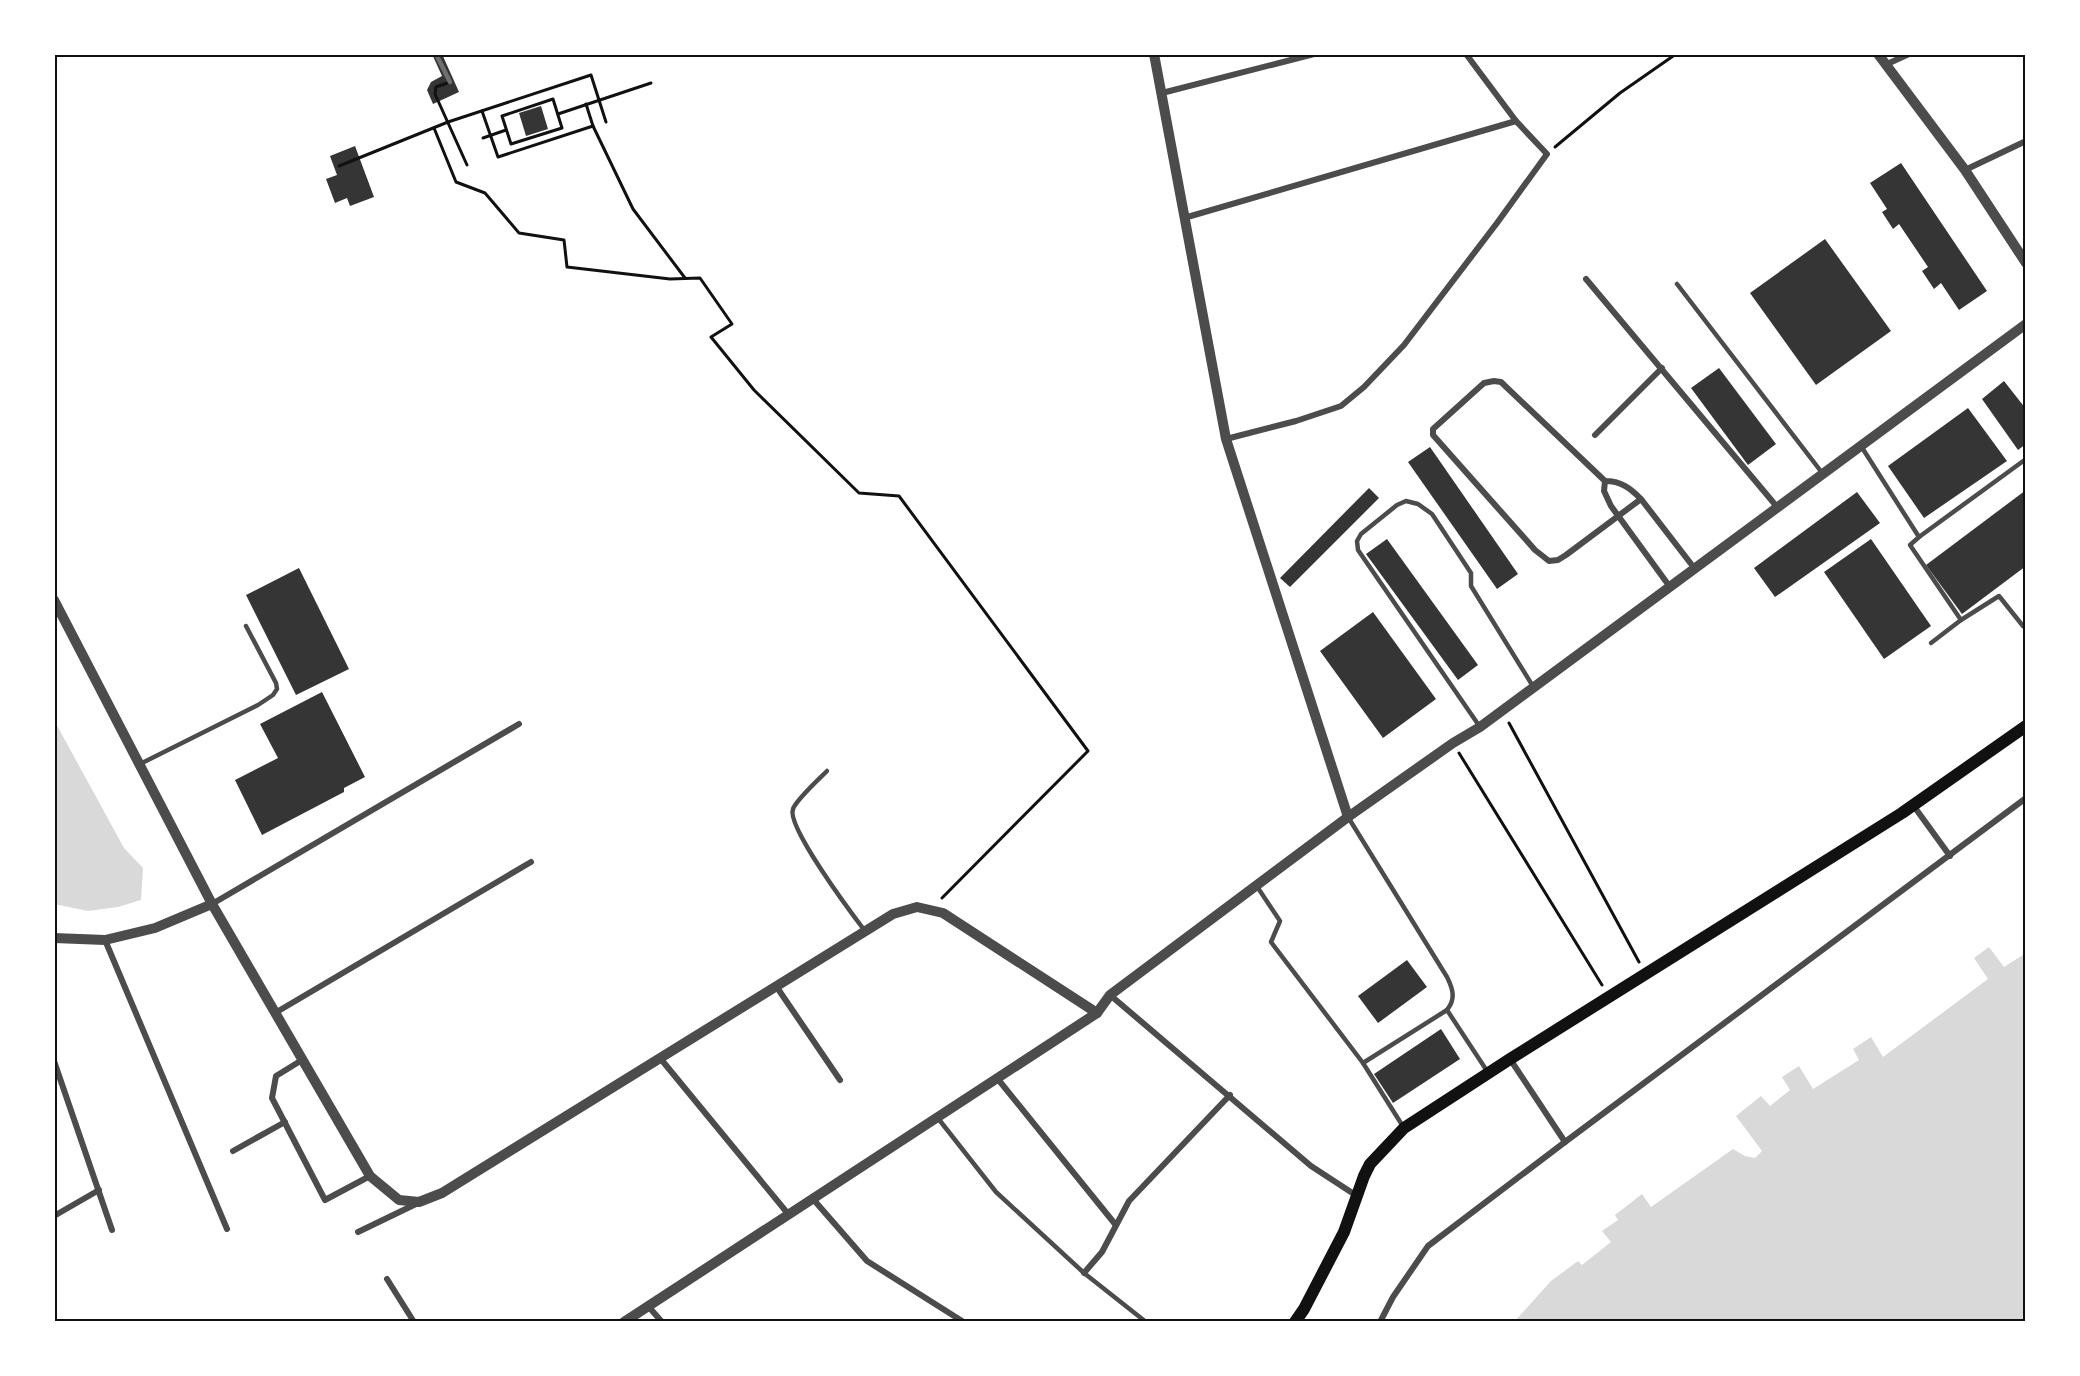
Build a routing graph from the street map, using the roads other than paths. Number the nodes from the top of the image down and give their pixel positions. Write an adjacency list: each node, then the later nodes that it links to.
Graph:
1 (1154, 54): 7 (street)
2 (1314, 54): 7 (street)
3 (1466, 54): 8 (street)
4 (1878, 54): 6 (street)
5 (1909, 54): 6 (street)
6 (1885, 65): 10 (street)
7 (1162, 93): 11 (street)
8 (1516, 121): 11 (street); 18 (street)
9 (2026, 141): 10 (street)
10 (1965, 170): 12 (street)
11 (1184, 218): 18 (street)
12 (2026, 263)
13 (1586, 279): 16 (street)
14 (1677, 284): 21 (lane)
15 (2026, 324): 19 (street)
16 (1662, 368): 17 (street); 24 (street)
17 (1595, 435)
18 (1226, 439): 42 (street)
19 (1861, 446): 21 (street); 26 (lane)
20 (2026, 459): 26 (lane)
21 (1823, 474): 24 (street)
22 (1605, 481): 23 (street); 25 (street); 25 (street)
23 (1641, 499): 25 (street); 27 (street)
24 (1778, 507): 27 (street)
25 (1619, 518): 28 (street)
26 (1919, 537): 30 (lane)
27 (1695, 569): 28 (street)
28 (1670, 587): 34 (street)
29 (54, 600): 38 (street)
30 (1961, 620): 31 (lane); 33 (lane)
31 (2026, 623)
32 (246, 626): 38 (lane)
33 (1930, 643)
34 (1534, 688): 37 (street); 37 (lane)
35 (519, 724): 46 (street)
36 (2026, 726): 41 (main road)
37 (1480, 727): 42 (street)
38 (140, 764): 46 (street)
39 (827, 771): 47 (lane)
40 (2026, 798): 43 (street)
41 (1913, 805): 43 (street); 57 (main road)
42 (1348, 817): 45 (street); 52 (lane)
43 (1950, 856): 67 (street)
44 (531, 862): 53 (street)
45 (1256, 885): 51 (street); 59 (lane)
46 (212, 904): 49 (street); 53 (street)
47 (865, 931): 50 (street); 54 (street)
48 (54, 938): 49 (street)
49 (105, 940): 77 (street)
50 (776, 986): 55 (street); 62 (street)
51 (1110, 995): 54 (street); 63 (street)
52 (1447, 1010): 59 (lane); 60 (lane)
53 (275, 1013): 56 (street)
54 (1097, 1013): 61 (street)
55 (660, 1058): 73 (street); 74 (street)
56 (302, 1059): 65 (street); 69 (street)
57 (1510, 1059): 60 (main road); 67 (street)
58 (54, 1061): 70 (street)
59 (1363, 1063): 66 (lane)
60 (1488, 1073): 66 (main road)
61 (997, 1078): 64 (street); 76 (street)
62 (840, 1080)
63 (1230, 1095): 71 (street); 76 (street)
64 (937, 1117): 72 (street); 80 (lane)
65 (285, 1122): 68 (street); 69 (street)
66 (1404, 1128): 71 (main road)
67 (1565, 1142): 89 (street)
68 (233, 1151)
69 (370, 1176): 73 (street)
70 (99, 1190): 75 (street); 78 (street)
71 (1357, 1196): 88 (main road)
72 (813, 1199): 74 (street); 83 (street)
73 (419, 1202): 79 (street)
74 (789, 1215): 82 (street)
75 (54, 1216)
76 (1115, 1224): 80 (street)
77 (226, 1229)
78 (112, 1230)
79 (358, 1232)
80 (1084, 1273): 87 (lane)
81 (387, 1279): 84 (street)
82 (648, 1306): 85 (street); 86 (street)
83 (963, 1321)
84 (414, 1322)
85 (624, 1322)
86 (662, 1322)
87 (1146, 1322)
88 (1295, 1322)
89 (1380, 1322)

